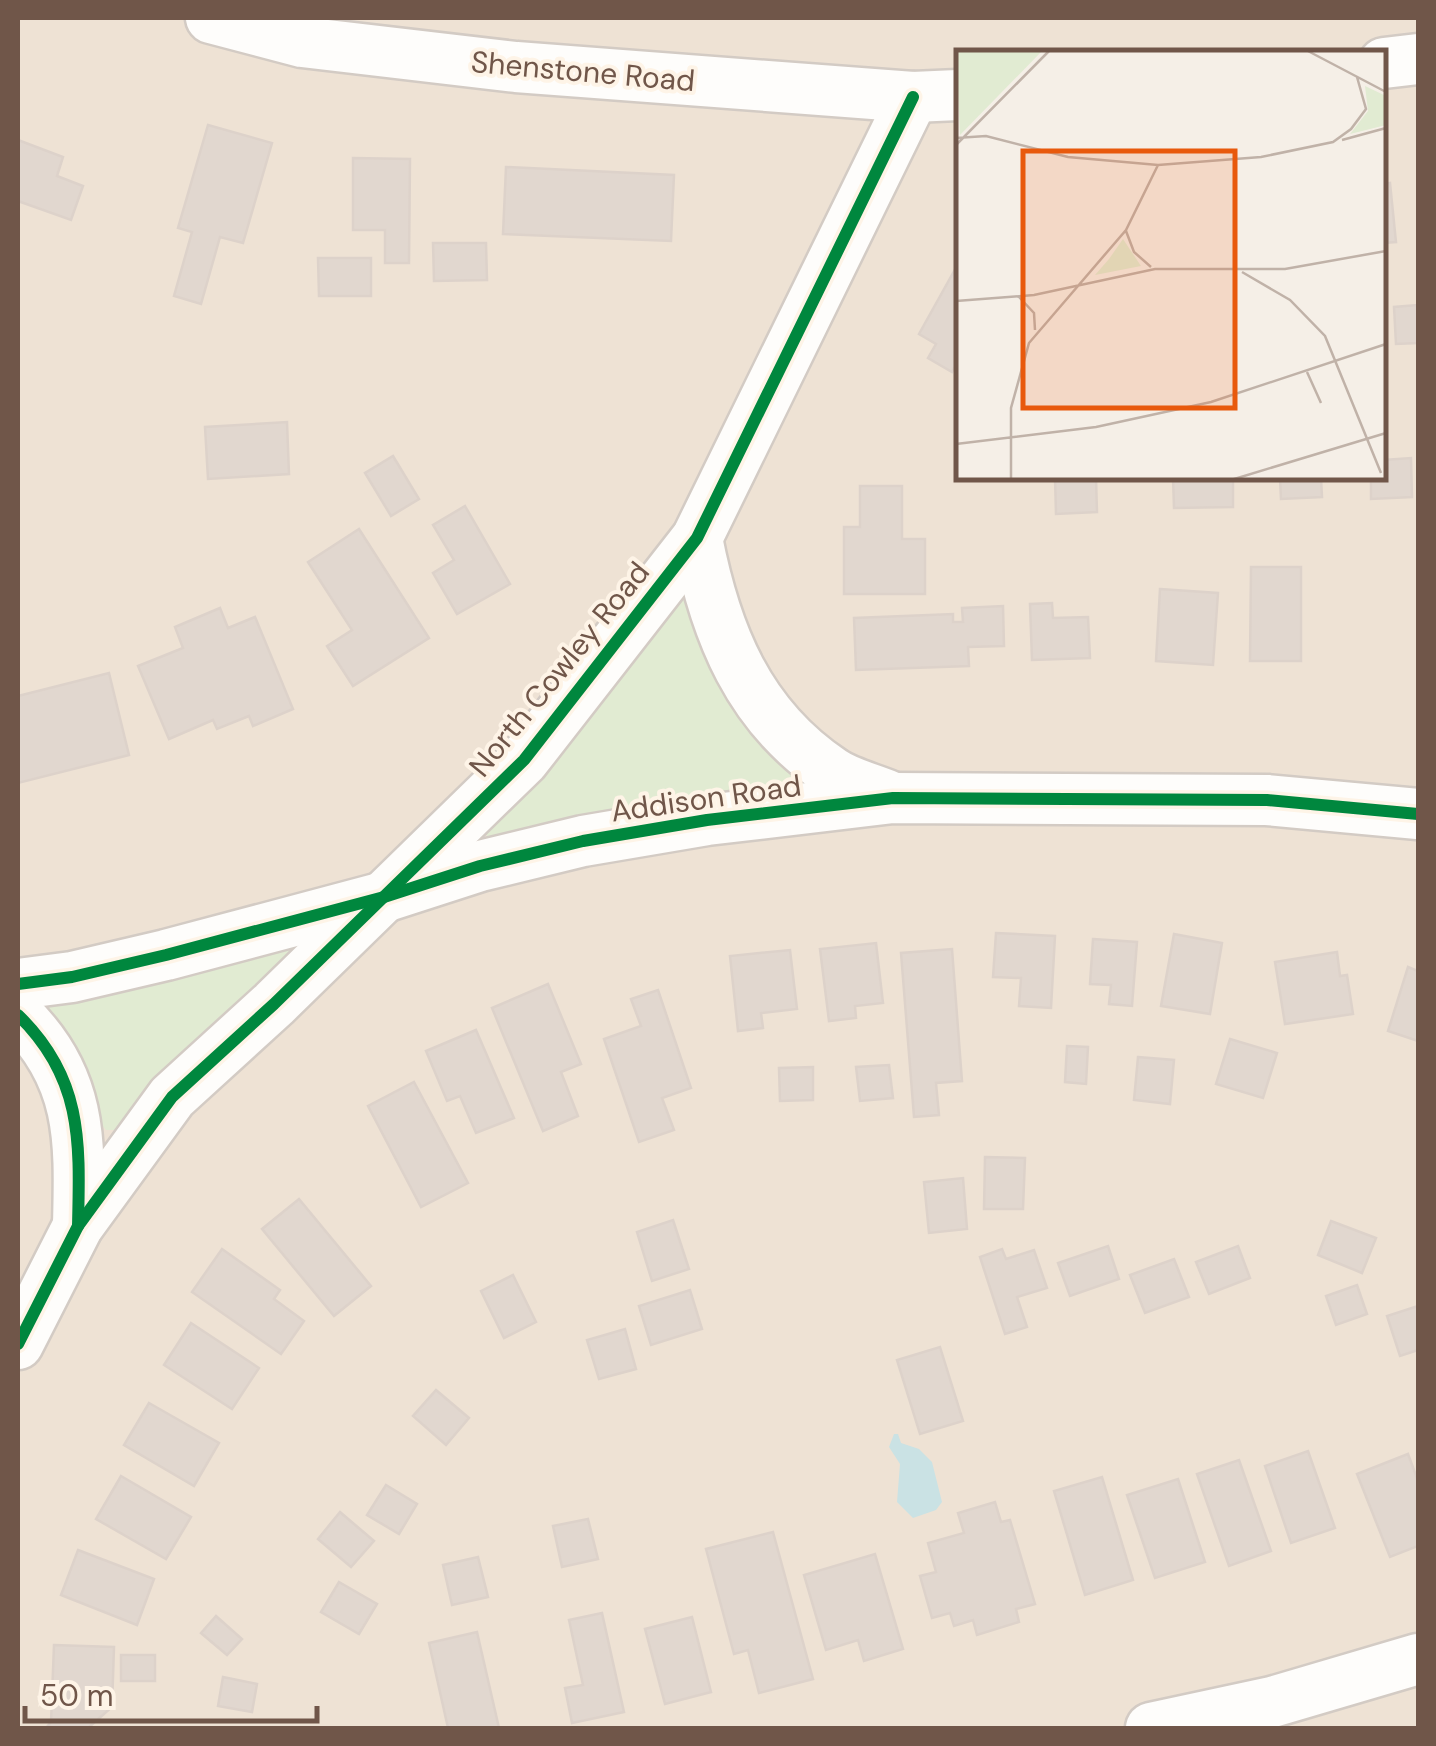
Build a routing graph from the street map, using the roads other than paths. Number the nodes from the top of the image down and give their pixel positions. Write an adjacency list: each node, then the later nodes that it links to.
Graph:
1 (210, 18): 4 (street, Shenstone Road)
2 (1418, 59): 3 (street)
3 (1386, 63)
4 (936, 96): 5 (street, North Cowley Road)
5 (697, 538): 6 (street); 8 (street, North Cowley Road)
6 (893, 798): 7 (street, Addison Road); 8 (street, Addison Road)
7 (1418, 814)
8 (384, 898): 9 (street, Addison Road); 11 (street, North Cowley Road)
9 (18, 984)
10 (18, 1015): 11 (street, North Cowley Road)
11 (78, 1226): 12 (street, North Cowley Road)
12 (18, 1344)
13 (1418, 1659): 14 (street)
14 (1161, 1728)

